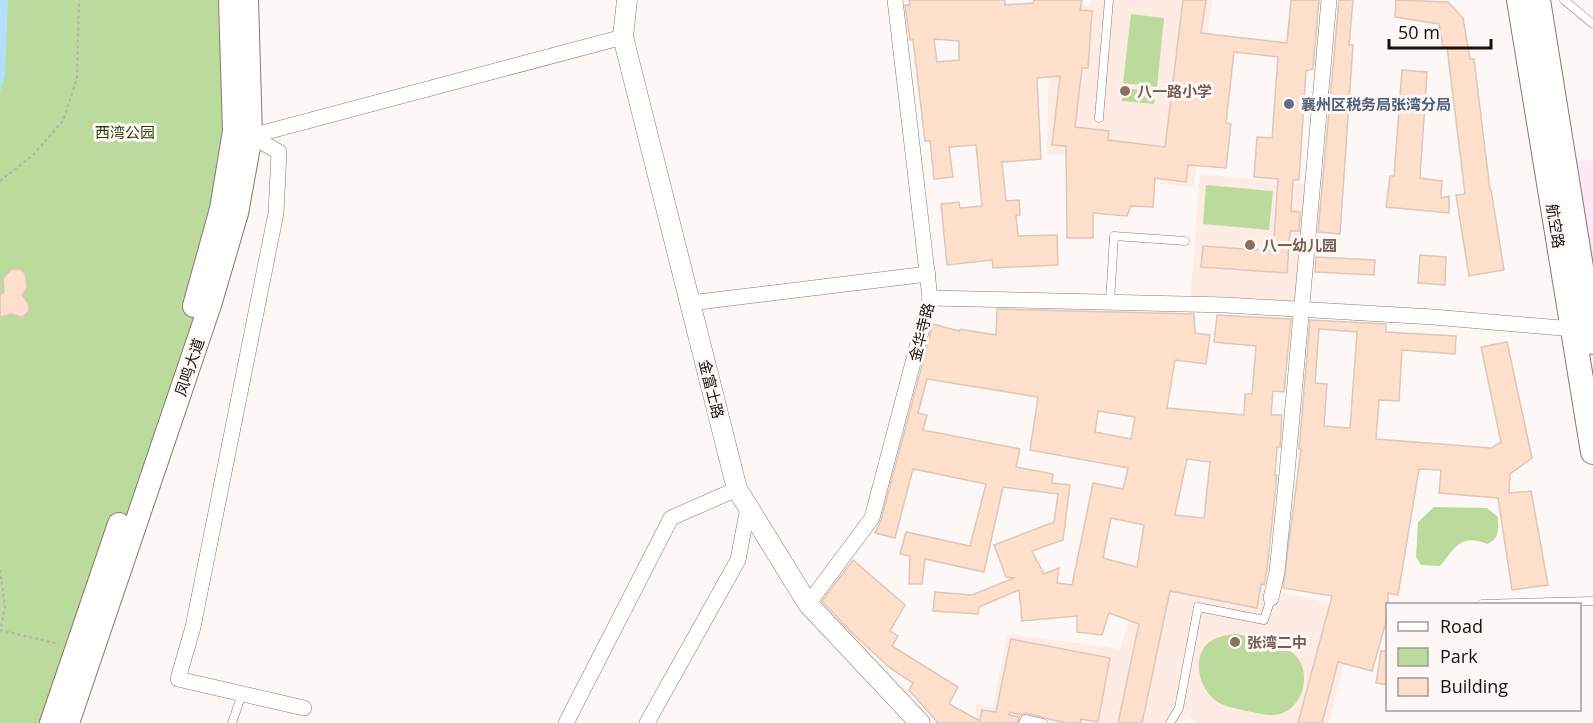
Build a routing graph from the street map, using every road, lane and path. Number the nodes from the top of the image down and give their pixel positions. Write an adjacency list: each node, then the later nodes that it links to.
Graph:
1 (80, 0): 15 (path)
2 (230, 0): 32 (main road, 凤鸣大道)
3 (247, 0): 14 (main road, 凤鸣大道)
4 (627, 0): 12 (street, 金富士路)
5 (895, 0): 17 (street, 金华寺路)
6 (1109, 0): 13 (lane)
7 (1329, 0): 21 (street)
8 (1519, 0): 22 (main road, 航空路)
9 (1538, 0): 22 (main road, 航空路)
10 (1564, 0): 11 (lane)
11 (1593, 24)
12 (623, 37): 14 (street); 20 (street, 金富士路)
13 (1099, 118)
14 (251, 136): 33 (street); 36 (main road, 凤鸣大道)
15 (0, 181)
16 (1185, 241): 19 (lane)
17 (927, 274): 18 (street, 金华寺路); 20 (street)
18 (930, 298): 19 (street); 30 (street, 金华寺路)
19 (1110, 302): 21 (street)
20 (690, 303): 24 (street, 金富士路)
21 (1300, 309): 22 (street); 27 (street)
22 (1588, 333): 23 (main road, 航空路)
23 (1593, 452)
24 (737, 489): 25 (street, 金富士路); 38 (street)
25 (748, 507): 30 (street, 金富士路); 39 (street)
26 (0, 570): 31 (path)
27 (1271, 598): 43 (lane)
28 (1593, 602): 29 (lane)
29 (1542, 603)
30 (808, 604): 40 (street, 金富士路)
31 (0, 630): 32 (path)
32 (77, 648): 35 (main road, 凤鸣大道)
33 (242, 694): 34 (street); 37 (lane)
34 (304, 708)
35 (51, 723)
36 (69, 723)
37 (232, 723)
38 (566, 723)
39 (646, 723)
40 (920, 723)
41 (1023, 723): 42 (lane)
42 (1043, 723)
43 (1170, 723)

